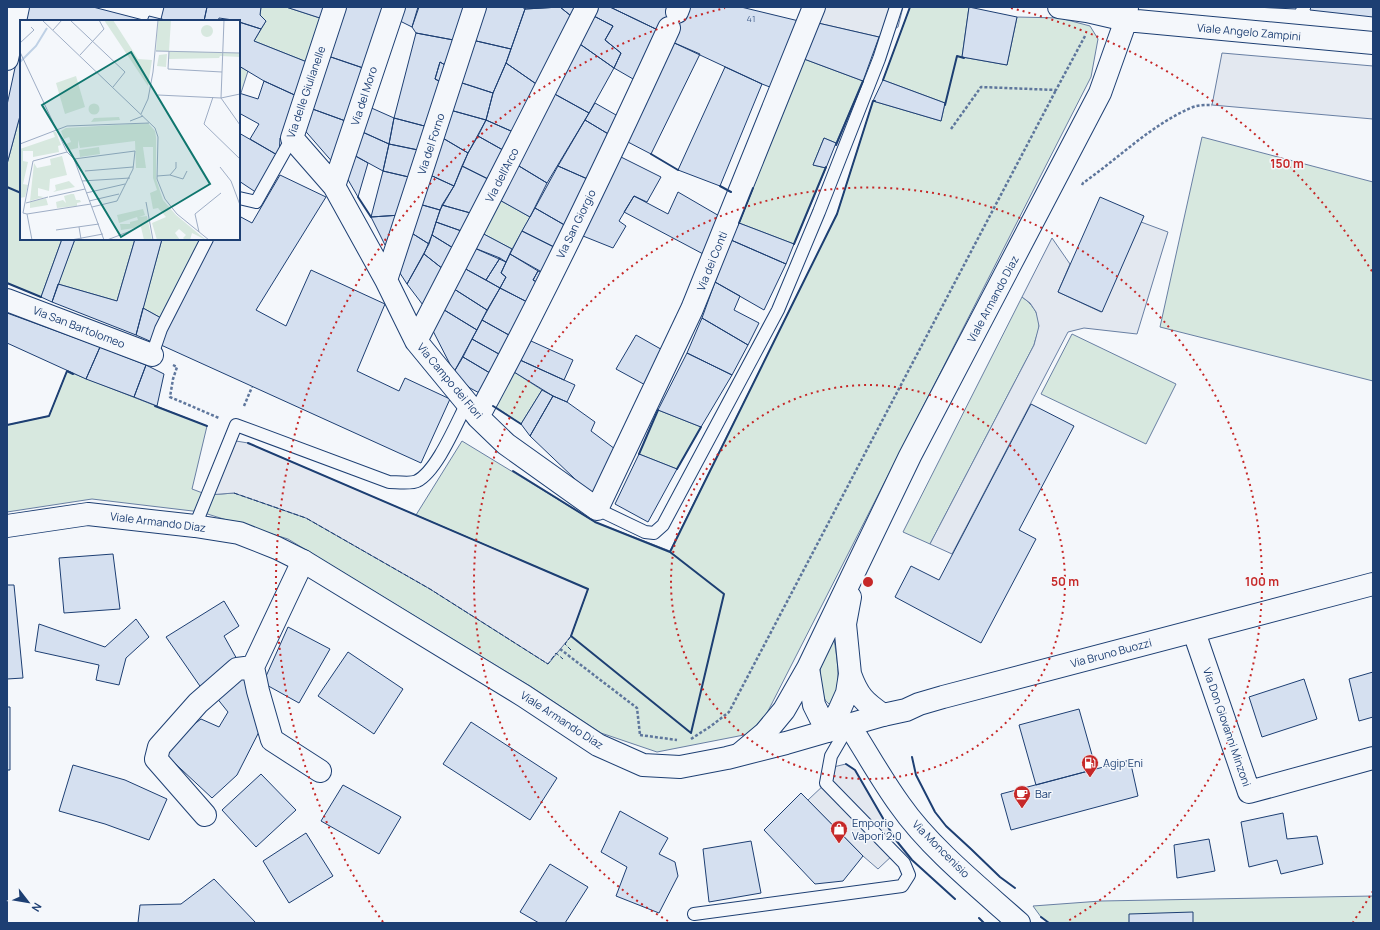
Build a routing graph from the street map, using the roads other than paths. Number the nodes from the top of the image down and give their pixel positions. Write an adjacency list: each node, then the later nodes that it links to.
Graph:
1 (18, 7): 12 (street)
2 (335, 7): 13 (street, Via delle Giulianelle)
3 (394, 7): 14 (street, Via del Moro)
4 (475, 7): 17 (street, Via del Forno)
5 (587, 7): 19 (street, Via dell'Arco)
6 (814, 7): 22 (street, Via dei Conti)
7 (896, 7): 22 (lane)
8 (1059, 7): 9 (street, Viale Angelo Zampini)
9 (1127, 13): 11 (street, Viale Angelo Zampini); 26 (street, Viale Armando Diaz)
10 (675, 16): 21 (street, Via San Giorgio)
11 (1373, 43)
12 (7, 59)
13 (292, 138): 14 (street, Via Campo dei Fiori); 15 (lane, Via delle Giulianelle)
14 (334, 186): 17 (street, Via Campo dei Fiori)
15 (240, 198)
16 (206, 240): 20 (lane)
17 (386, 280): 19 (street, Via Campo dei Fiori)
18 (7, 300): 20 (street, Via San Bartolomeo)
19 (416, 341): 21 (street, Via Campo dei Fiori)
20 (152, 355)
21 (472, 410): 22 (street, Via Campo dei Fiori); 24 (lane)
22 (597, 509)
23 (7, 526): 24 (street, Viale Armando Diaz)
24 (195, 526): 25 (street, Viale Armando Diaz)
25 (303, 560): 29 (street); 35 (street, Viale Armando Diaz)
26 (854, 576): 30 (street); 31 (street)
27 (1373, 584): 28 (street, Via Bruno Buozzi)
28 (1194, 632): 32 (street, Via Bruno Buozzi); 36 (street, Via Don Giovanni Minzoni)
29 (253, 667): 37 (street); 38 (street)
30 (808, 668): 34 (street); 35 (street)
31 (850, 674): 32 (street); 34 (street)
32 (883, 714): 33 (street, Via Bruno Buozzi)
33 (849, 725): 34 (street, Viale Armando Diaz); 39 (lane); 40 (street, Via Moncenisio)
34 (827, 731): 35 (street, Viale Armando Diaz)
35 (740, 754)
36 (1373, 758)
37 (320, 771)
38 (205, 815)
39 (694, 914)
40 (1019, 923)

